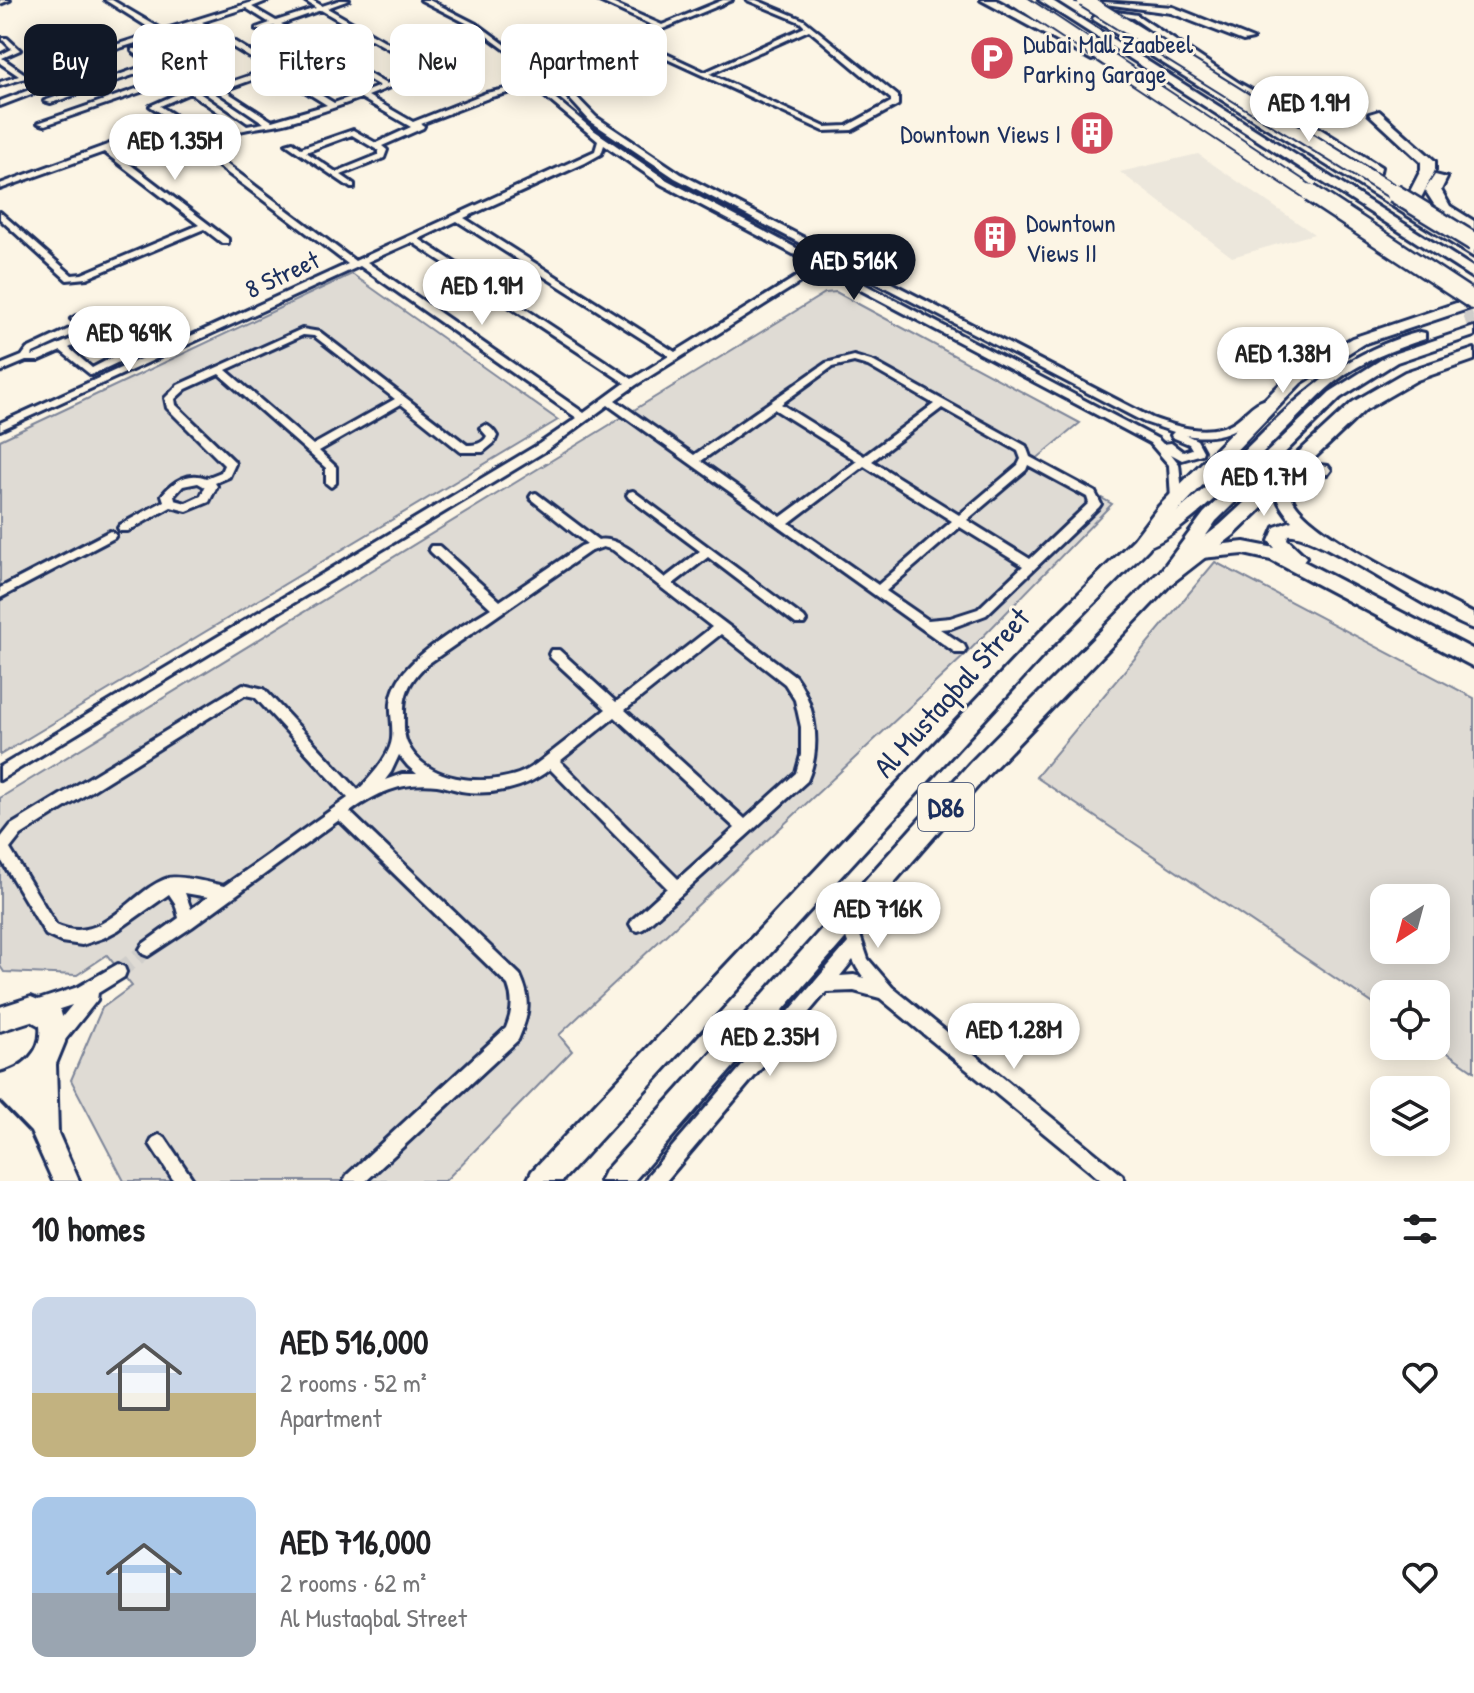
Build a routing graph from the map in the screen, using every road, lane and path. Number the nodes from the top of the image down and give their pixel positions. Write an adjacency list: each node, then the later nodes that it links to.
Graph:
1 (7, 0): 16 (street)
2 (108, 0): 22 (street)
3 (266, 0): 18 (street)
4 (307, 0): 19 (street)
5 (346, 0): 19 (street)
6 (424, 0): 34 (street)
7 (600, 0): 27 (street)
8 (729, 0): 28 (street)
9 (750, 0): 17 (street)
10 (987, 0): 37 (highway, bridge)
11 (1018, 0): 37 (highway, bridge)
12 (1044, 0): 76 (main road)
13 (1069, 0): 30 (main road)
14 (1083, 0): 33 (main road); 60 (highway, bridge)
15 (1103, 0): 60 (highway, bridge)
16 (0, 2)
17 (760, 2): 29 (street)
18 (246, 6): 20 (street); 21 (street)
19 (321, 8): 21 (street); 26 (street)
20 (197, 22): 23 (street); 24 (street)
21 (275, 23): 25 (street)
22 (147, 24)
23 (191, 24)
24 (200, 24)
25 (272, 24)
26 (350, 24)
27 (655, 24)
28 (667, 25)
29 (810, 27): 39 (street); 39 (street)
30 (1119, 31): 78 (main road); 78 (street)
31 (374, 37): 43 (street)
32 (5, 39): 36 (street)
33 (1247, 39)
34 (501, 44)
35 (667, 57): 39 (street)
36 (0, 59): 40 (street)
37 (1119, 67): 98 (highway, bridge)
38 (133, 72): 57 (street)
39 (705, 74)
40 (24, 76): 42 (street)
41 (374, 80): 43 (street)
42 (0, 84)
43 (383, 85): 45 (street)
44 (501, 86): 48 (street)
45 (374, 88)
46 (133, 92): 62 (street)
47 (501, 93): 48 (street)
48 (489, 95): 67 (street)
49 (176, 96): 64 (street)
50 (200, 96): 63 (street)
51 (229, 96): 66 (street)
52 (318, 96): 59 (street)
53 (353, 96): 59 (street)
54 (362, 96): 67 (street)
55 (545, 96): 69 (street)
56 (575, 96): 118 (street)
57 (48, 101): 58 (street); 62 (street)
58 (0, 104)
59 (331, 104): 66 (street)
60 (1265, 112): 89 (highway, bridge)
61 (1375, 114): 84 (main road)
62 (66, 115): 65 (street)
63 (227, 115): 64 (street); 68 (street)
64 (178, 122): 72 (street)
65 (42, 123)
66 (271, 124): 68 (street)
67 (417, 124): 71 (street)
68 (245, 128): 93 (street)
69 (602, 141): 74 (street); 75 (street)
70 (290, 144): 73 (street)
71 (377, 145): 73 (street); 77 (street)
72 (105, 149): 81 (street); 85 (street)
73 (301, 151): 77 (street)
74 (626, 158): 75 (street); 92 (street)
75 (582, 161): 83 (street, 8 Street)
76 (1313, 170): 90 (main road); 94 (main road)
77 (335, 175): 80 (street)
78 (1351, 177): 84 (main road)
79 (1437, 184): 86 (highway)
80 (351, 186)
81 (0, 187)
82 (0, 216): 85 (street)
83 (458, 218): 87 (street, 8 Street); 105 (street)
84 (1423, 223): 91 (main road)
85 (205, 226): 88 (street)
86 (1474, 228)
87 (413, 239): 93 (street, 8 Street); 111 (street)
88 (225, 241)
89 (1474, 242)
90 (1428, 245): 96 (main road); 99 (main road)
91 (1474, 251)
92 (805, 257): 95 (street); 97 (street)
93 (358, 264): 117 (street); 119 (street, 8 Street)
94 (1474, 264)
95 (839, 275): 97 (street); 121 (street)
96 (1474, 275)
97 (799, 279): 105 (street)
98 (1474, 302): 99 (main road)
99 (1423, 318): 114 (main road)
100 (1469, 326): 139 (main road, Al Mustaqbal Street / D86); 145 (main road, Al Mustaqbal Street / D86)
101 (69, 338): 103 (street); 103 (street); 106 (street)
102 (1474, 346): 108 (main road)
103 (62, 347): 106 (street)
104 (1474, 354): 108 (main road)
105 (674, 355): 111 (street)
106 (25, 358): 109 (street)
107 (1474, 361): 108 (main road)
108 (1436, 367): 127 (main road)
109 (0, 369)
110 (220, 370): 112 (street); 122 (street); 128 (street)
111 (632, 383): 113 (street)
112 (401, 400): 120 (street); 122 (street)
113 (608, 400): 117 (street); 124 (street)
114 (1275, 400): 118 (street); 132 (main road)
115 (942, 403): 116 (street); 123 (street); 125 (street)
116 (773, 404): 124 (street); 125 (street)
117 (584, 418): 161 (street)
118 (1148, 420): 121 (street)
119 (0, 427)
120 (485, 428)
121 (1135, 431): 132 (street)
122 (312, 450): 129 (street)
123 (1026, 459): 134 (street); 144 (street)
124 (693, 461): 135 (street)
125 (864, 461): 134 (street); 135 (street)
126 (1322, 470): 127 (main road)
127 (1288, 473): 142 (main road); 143 (main road)
128 (208, 482): 133 (street); 133 (street)
129 (331, 483)
130 (633, 495): 141 (street)
131 (536, 497): 138 (street)
132 (1177, 500): 139 (main road)
133 (170, 503): 136 (street)
134 (960, 521): 144 (street); 148 (street)
135 (781, 523): 148 (street)
136 (124, 528)
137 (110, 535): 149 (street)
138 (595, 544): 147 (street); 150 (street)
139 (1141, 544): 186 (main road, Al Mustaqbal Street / D86)
140 (435, 549): 150 (street)
141 (708, 551): 147 (street); 151 (street)
142 (1201, 552): 145 (main road); 146 (main road)
143 (1355, 555): 146 (main road); 152 (main road)
144 (1032, 566): 153 (street)
145 (1164, 579): 169 (main road, Al Mustaqbal Street / D86)
146 (1331, 581): 157 (main road)
147 (665, 584): 154 (street)
148 (878, 591): 153 (street)
149 (0, 593)
150 (499, 608): 159 (street)
151 (800, 621)
152 (1474, 622)
153 (926, 625): 155 (street)
154 (721, 627): 158 (street); 165 (street)
155 (960, 649)
156 (555, 654): 158 (street)
157 (1474, 659)
158 (616, 709): 160 (street); 165 (street)
159 (399, 740): 162 (street); 163 (street)
160 (551, 761): 162 (street); 167 (street)
161 (0, 774)
162 (439, 779): 163 (street)
163 (361, 796): 164 (street); 166 (street)
164 (340, 812): 168 (street); 185 (street)
165 (745, 828): 167 (street)
166 (171, 884): 168 (street); 170 (street)
167 (677, 888): 171 (street)
168 (227, 893): 170 (street)
169 (848, 918): 172 (street); 187 (main road, Al Mustaqbal Street / D86)
170 (187, 922): 173 (street)
171 (638, 924)
172 (854, 947): 175 (street); 177 (street)
173 (148, 949)
174 (118, 972): 176 (street)
175 (822, 984): 177 (street); 188 (street)
176 (99, 986): 178 (street); 179 (street)
177 (886, 993): 189 (street)
178 (13, 1010): 179 (main road)
179 (49, 1052): 180 (main road); 181 (main road)
180 (3, 1086): 181 (main road)
181 (49, 1138): 183 (main road)
182 (159, 1144): 184 (street)
183 (66, 1181)
184 (185, 1181)
185 (353, 1181)
186 (542, 1181)
187 (615, 1181)
188 (654, 1181)
189 (1116, 1181)

